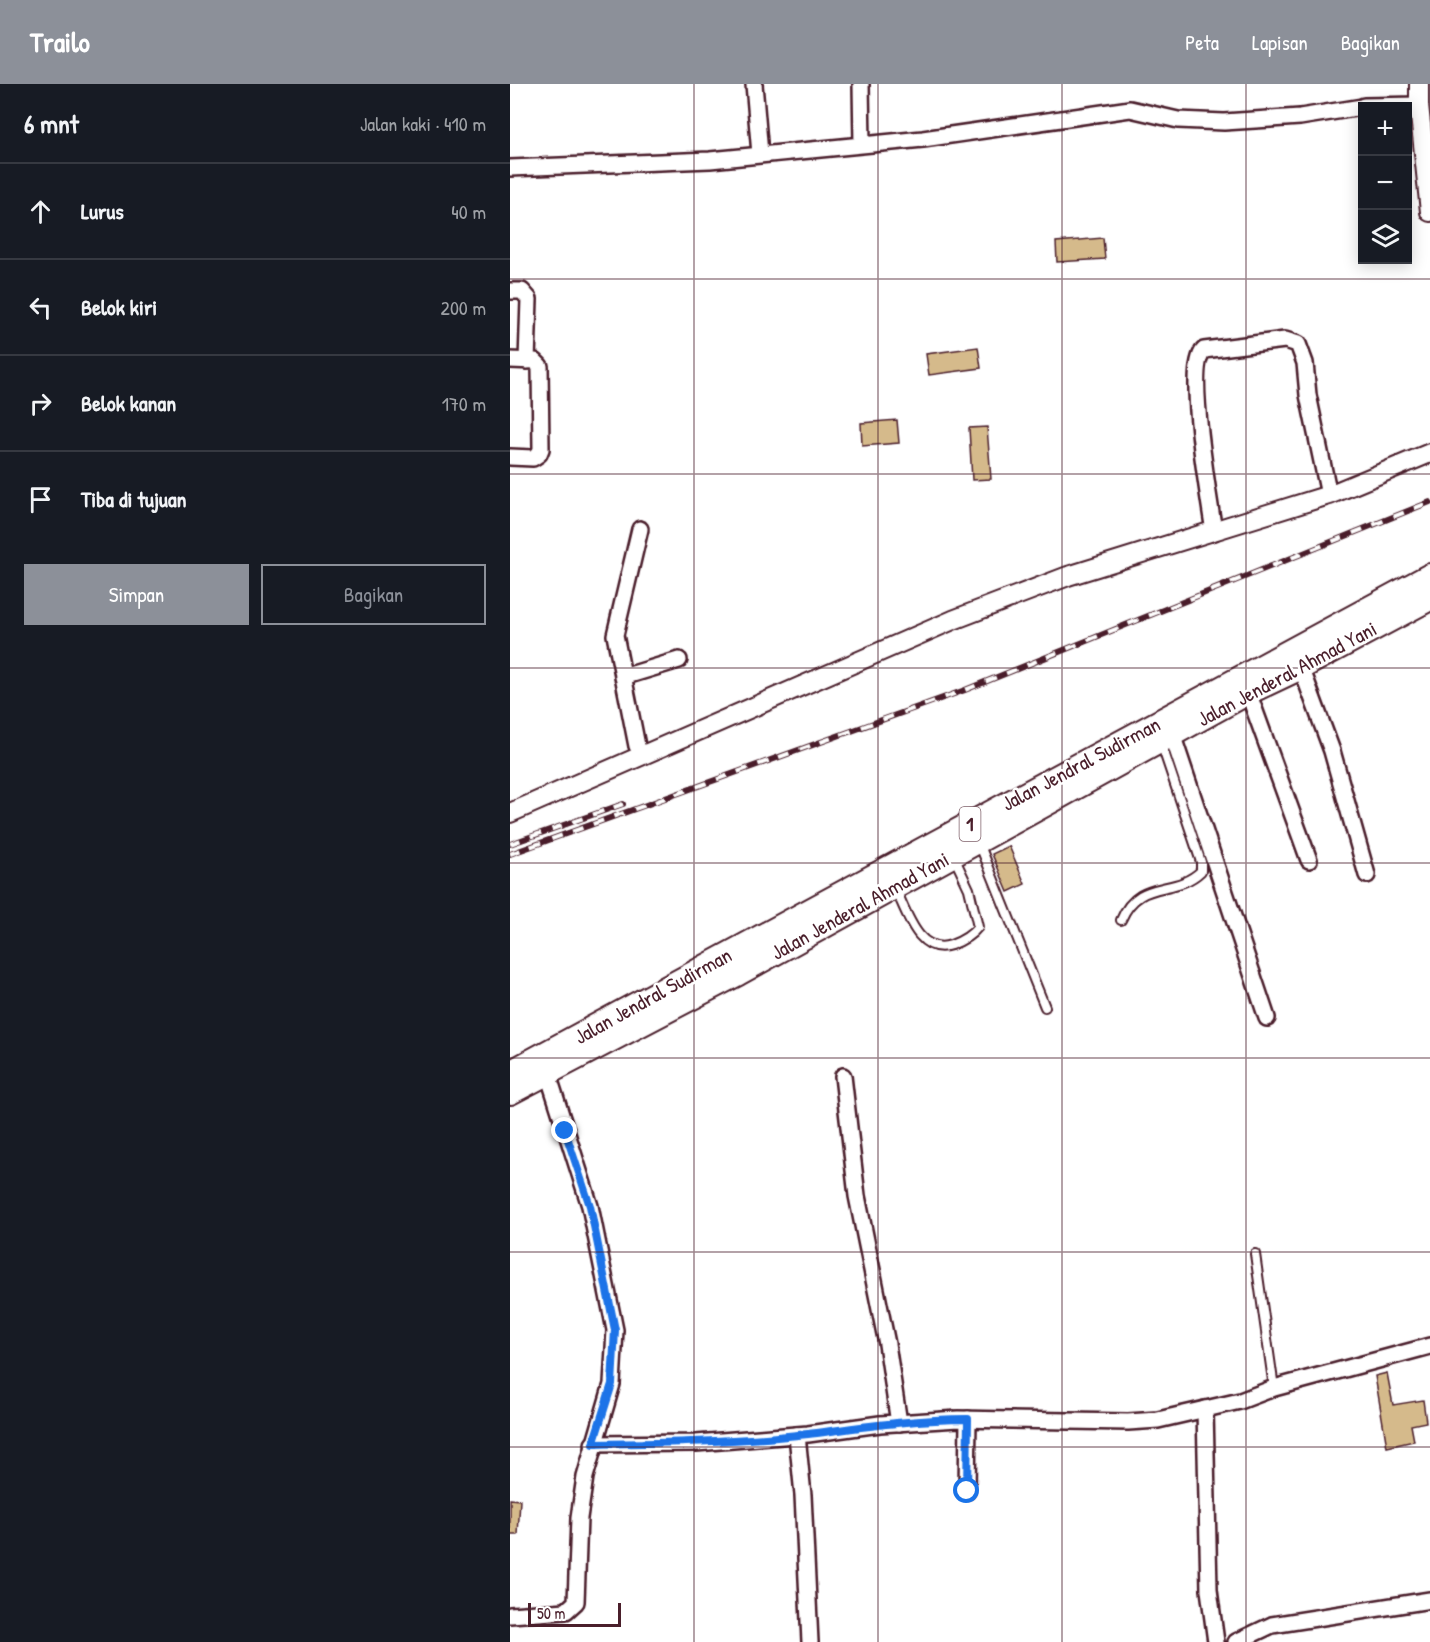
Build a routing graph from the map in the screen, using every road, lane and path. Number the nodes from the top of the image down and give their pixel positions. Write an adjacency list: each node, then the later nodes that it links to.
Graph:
1 (754, 84): 7 (street)
2 (861, 84): 6 (street)
3 (1422, 93): 4 (street); 9 (street)
4 (1384, 102)
5 (1358, 108): 6 (street)
6 (862, 144): 7 (street)
7 (760, 154): 8 (street)
8 (510, 168)
9 (1427, 171): 10 (street)
10 (1430, 212)
11 (510, 291): 13 (street)
12 (510, 360): 13 (street)
13 (527, 361): 15 (street)
14 (1430, 453): 16 (street)
15 (510, 457)
16 (1329, 495): 18 (street); 18 (street)
17 (640, 529): 23 (street)
18 (1214, 532): 26 (street)
19 (1430, 576): 31 (highway, Jalan Jendral Sudirman / 1)
20 (1430, 598): 22 (highway, Jalan Jenderal Ahmad Yani / 1)
21 (679, 660): 23 (street)
22 (1300, 668): 24 (highway, Jalan Jenderal Ahmad Yani / 1); 33 (street)
23 (623, 677): 27 (street)
24 (1248, 692): 25 (highway, Jalan Jenderal Ahmad Yani / 1); 32 (street)
25 (1166, 738): 30 (highway, Jalan Jenderal Ahmad Yani / 1); 35 (lane); 37 (street)
26 (680, 740): 27 (street); 28 (street)
27 (637, 746): 28 (street)
28 (613, 767): 29 (street)
29 (510, 813)
30 (978, 842): 31 (highway, Jalan Jenderal Ahmad Yani / 1); 36 (lane)
31 (949, 846): 34 (highway, Jalan Jendral Sudirman / 1); 34 (lane)
32 (1309, 860)
33 (1367, 875)
34 (891, 878): 38 (highway, Jalan Jendral Sudirman / 1); 39 (highway, Jalan Jenderal Ahmad Yani / 1)
35 (1121, 920)
36 (1045, 1007)
37 (1267, 1018)
38 (510, 1073)
39 (548, 1074): 41 (highway, Jalan Jenderal Ahmad Yani / 1); 49 (street)
40 (843, 1076): 47 (street)
41 (510, 1092)
42 (1254, 1254): 44 (lane)
43 (1430, 1346): 44 (street)
44 (1274, 1388): 45 (street)
45 (1205, 1409): 46 (street); 54 (street)
46 (968, 1419): 47 (street); 50 (street)
47 (899, 1423): 48 (street)
48 (797, 1435): 49 (street); 53 (street)
49 (593, 1444): 52 (street)
50 (967, 1491)
51 (1430, 1600): 55 (street)
52 (510, 1615)
53 (810, 1642)
54 (1216, 1642)
55 (1236, 1642)

